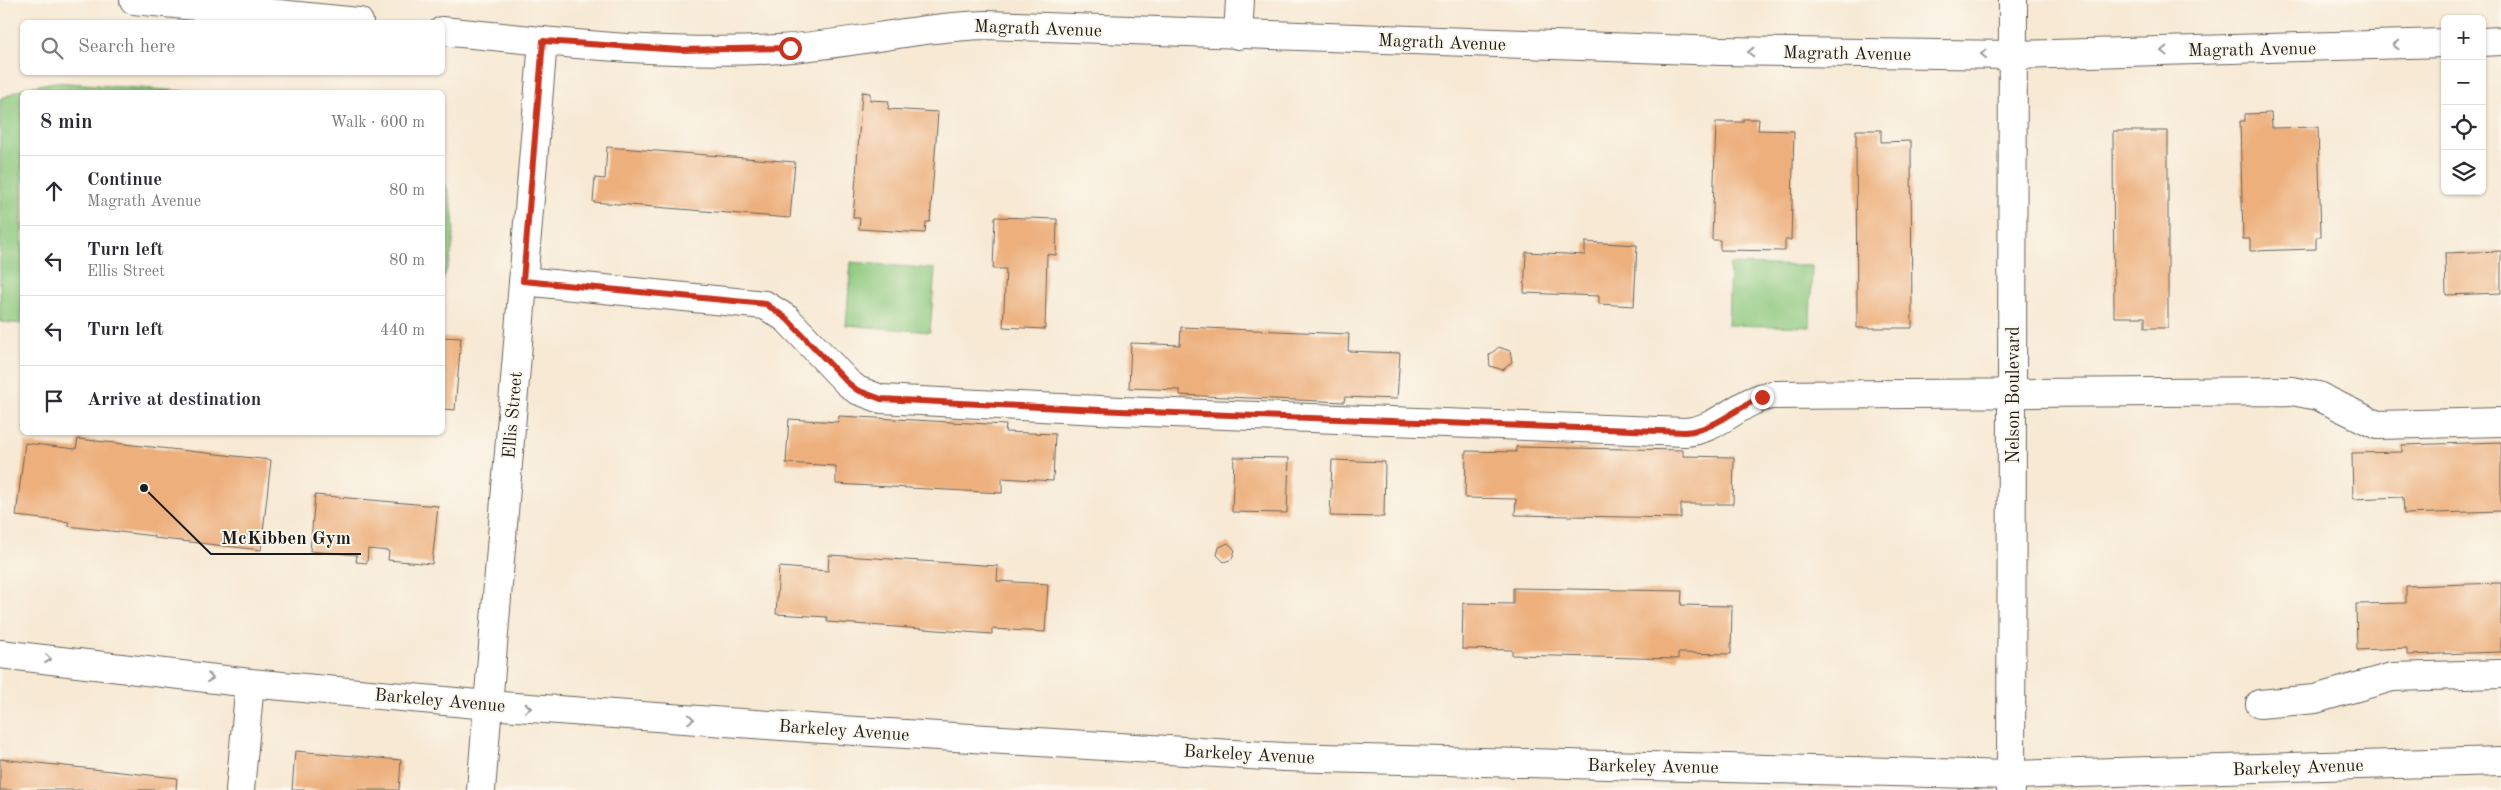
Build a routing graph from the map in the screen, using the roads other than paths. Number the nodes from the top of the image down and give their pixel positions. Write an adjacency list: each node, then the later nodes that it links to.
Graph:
1 (134, 0): 4 (main road)
2 (1240, 0): 6 (main road)
3 (2013, 0): 11 (main road, Nelson Boulevard)
4 (339, 20)
5 (445, 31): 7 (main road, Magrath Avenue)
6 (1238, 35): 7 (main road, Magrath Avenue); 11 (main road, Magrath Avenue, one-way to 6)
7 (543, 41): 12 (main road, Ellis Street)
8 (2501, 41): 9 (main road)
9 (2486, 42)
10 (2441, 43): 11 (main road, Magrath Avenue, one-way to 11)
11 (2013, 55): 13 (main road, Nelson Boulevard)
12 (523, 281): 13 (main road); 19 (main road, Ellis Street)
13 (2013, 392): 14 (main road); 21 (main road, Nelson Boulevard)
14 (2501, 422)
15 (0, 654): 17 (main road, Barkeley Avenue, one-way to 17)
16 (2501, 674): 18 (main road)
17 (250, 683): 19 (main road, Barkeley Avenue); 22 (main road)
18 (2260, 704)
19 (488, 705): 21 (main road, Barkeley Avenue, one-way to 21); 23 (main road, Ellis Street)
20 (2501, 761): 21 (main road, Barkeley Avenue)
21 (2012, 783)
22 (240, 790)
23 (481, 790)

